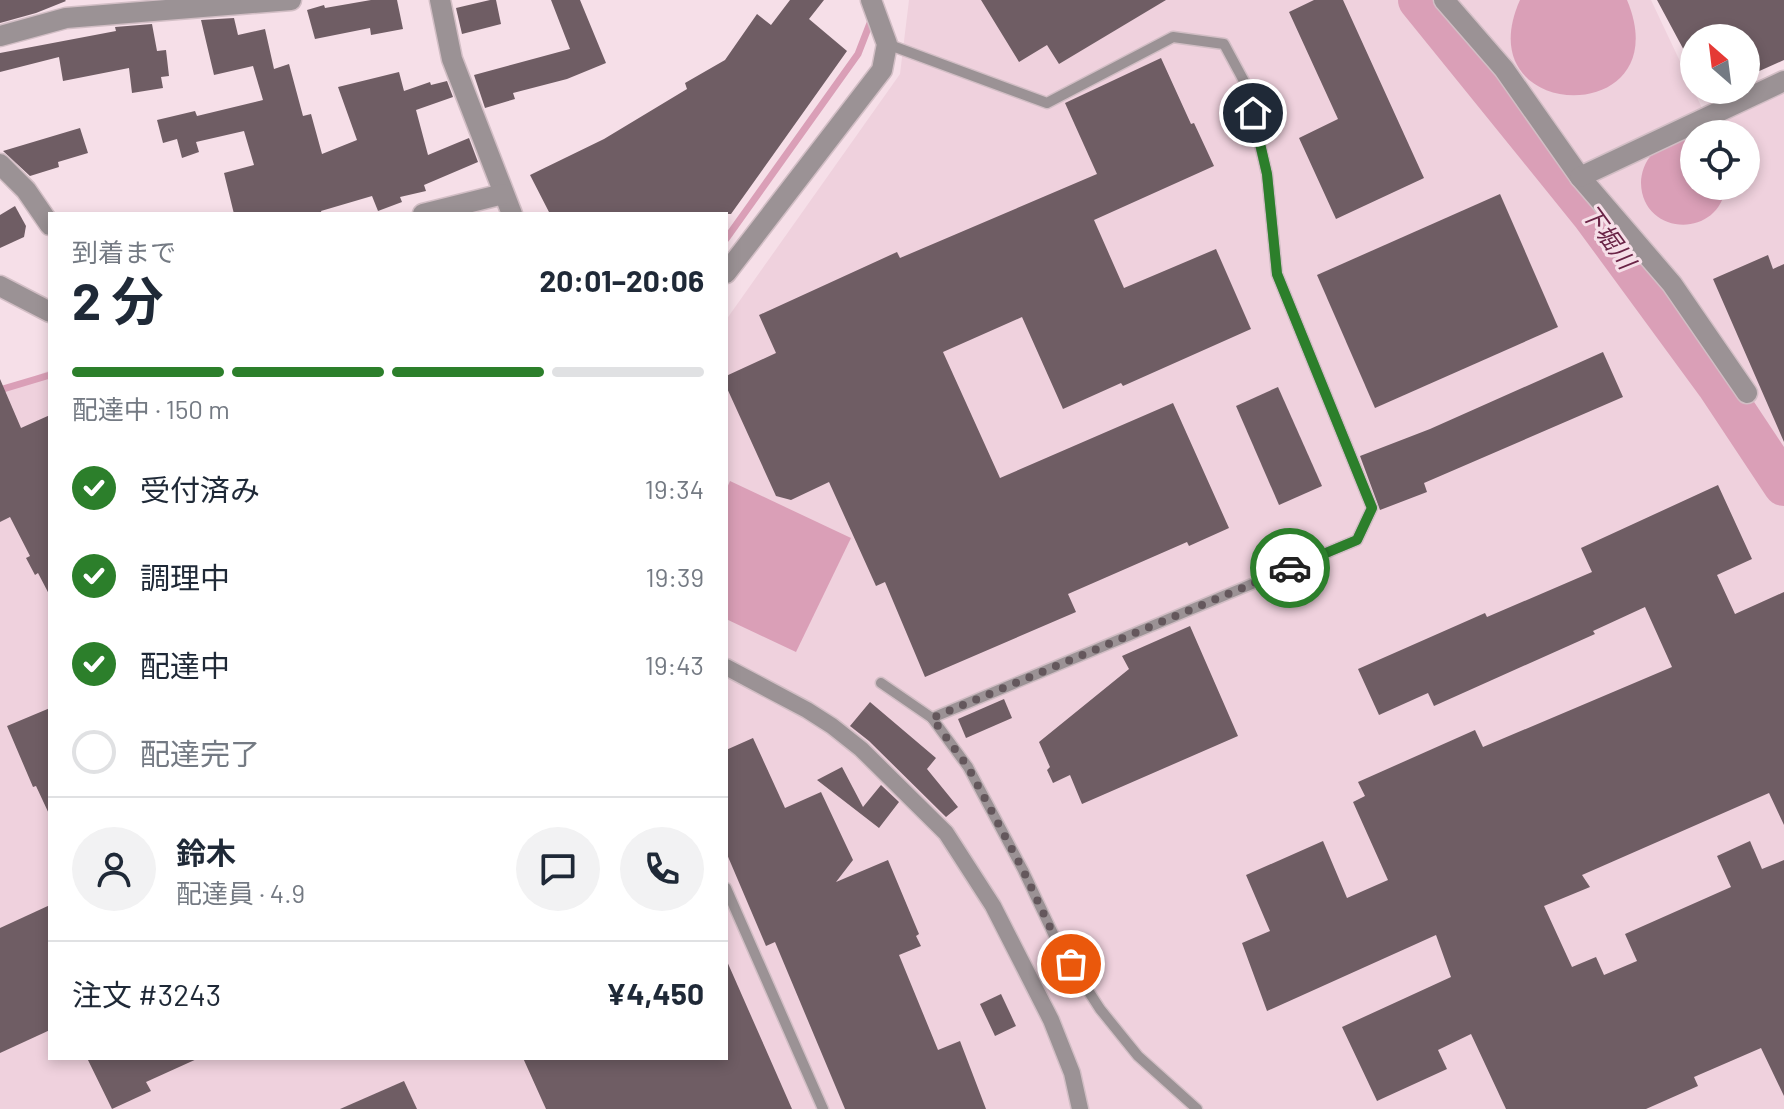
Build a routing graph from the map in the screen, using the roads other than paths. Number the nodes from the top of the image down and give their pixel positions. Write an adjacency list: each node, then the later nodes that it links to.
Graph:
1 (291, 0): 5 (street)
2 (440, 0): 10 (street)
3 (871, 0): 6 (street)
4 (1444, 0): 9 (street)
5 (0, 36)
6 (884, 36): 14 (street); 20 (lane)
7 (1784, 81): 9 (street)
8 (0, 164): 13 (street)
9 (1580, 177): 17 (street)
10 (503, 194): 11 (street); 12 (street)
11 (431, 212)
12 (511, 212)
13 (48, 222)
14 (728, 270)
15 (0, 286): 16 (street)
16 (48, 311)
17 (1747, 393)
18 (728, 668): 23 (street)
19 (881, 683): 20 (lane)
20 (932, 718): 24 (lane)
21 (728, 893): 22 (lane)
22 (823, 1109)
23 (1080, 1109)
24 (1197, 1109)

